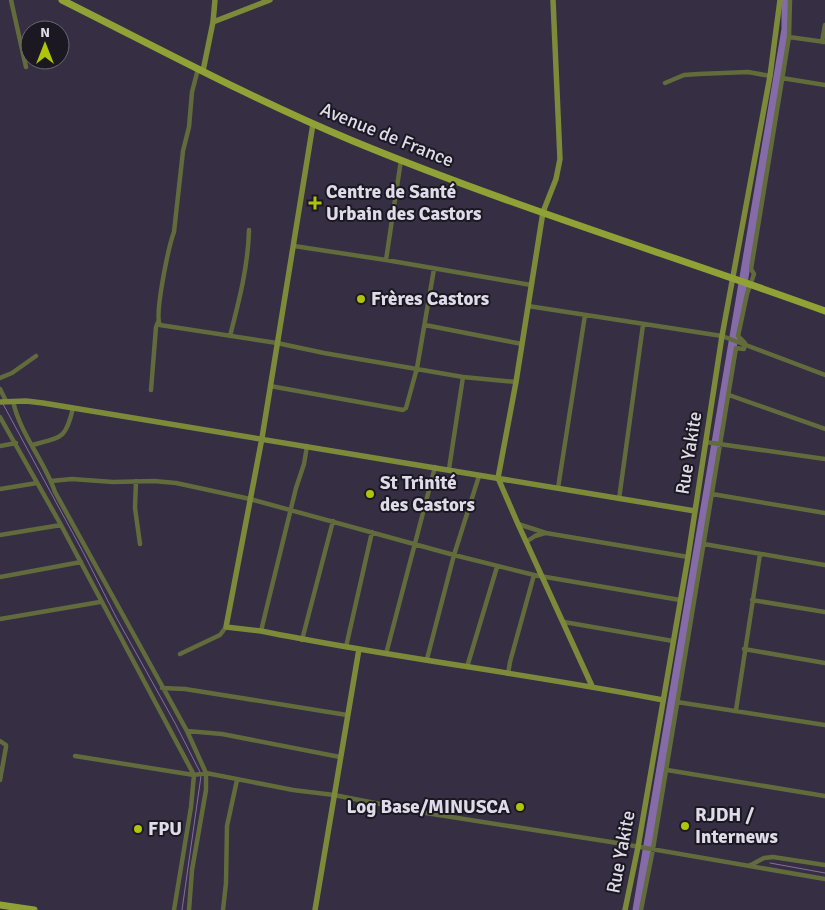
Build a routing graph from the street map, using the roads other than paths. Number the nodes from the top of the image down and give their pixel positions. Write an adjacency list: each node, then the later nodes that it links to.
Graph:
1 (11, 0): 11 (street)
2 (62, 0): 13 (main road, Avenue de France)
3 (215, 0): 8 (street)
4 (270, 0): 8 (street)
5 (553, 0): 20 (street)
6 (780, 0): 14 (street, Rue Yakite)
7 (790, 0): 10 (street)
8 (213, 22): 13 (street)
9 (825, 25): 12 (street)
10 (789, 37): 12 (street); 15 (street)
11 (20, 40)
12 (824, 42)
13 (201, 70): 18 (main road, Avenue de France); 31 (street)
14 (770, 76): 16 (street); 25 (street, Rue Yakite)
15 (782, 78): 17 (street); 26 (street)
16 (665, 83)
17 (825, 85)
18 (313, 124): 19 (main road, Avenue de France); 22 (street)
19 (401, 160): 20 (main road, Avenue de France); 23 (street)
20 (543, 212): 25 (main road, Avenue de France); 27 (street)
21 (249, 230): 34 (street)
22 (294, 246): 23 (street); 36 (street)
23 (386, 260): 24 (street)
24 (434, 269): 27 (street); 32 (street)
25 (735, 279): 26 (main road, Avenue de France); 35 (street, Rue Yakite)
26 (750, 284): 29 (main road, Avenue de France); 38 (street)
27 (531, 285): 28 (street)
28 (528, 306): 30 (street); 37 (street)
29 (825, 311)
30 (585, 315): 33 (street); 68 (street)
31 (158, 322): 34 (street); 47 (street)
32 (425, 325): 37 (street); 40 (street)
33 (643, 325): 35 (street); 72 (street)
34 (230, 336): 36 (street)
35 (723, 337): 38 (street); 54 (street, Rue Yakite)
36 (277, 344): 40 (street); 45 (street)
37 (522, 344): 44 (street)
38 (745, 346): 41 (street); 48 (street)
39 (36, 356): 43 (street)
40 (417, 368): 42 (street); 45 (street)
41 (825, 375)
42 (463, 377): 44 (street); 62 (street)
43 (0, 378)
44 (516, 382): 64 (street)
45 (270, 386): 53 (street)
46 (0, 389): 49 (street)
47 (152, 390)
48 (729, 395): 52 (street); 56 (street)
49 (6, 401): 50 (street); 57 (street)
50 (73, 408): 53 (street); 57 (street)
51 (0, 417): 55 (street)
52 (825, 429)
53 (262, 438): 59 (street); 71 (street)
54 (705, 442): 56 (street); 74 (street, Rue Yakite)
55 (16, 444): 58 (street); 67 (street)
56 (720, 444): 60 (street); 70 (street)
57 (32, 445): 65 (street)
58 (0, 446)
59 (307, 446): 61 (street); 73 (street)
60 (825, 459)
61 (435, 467): 62 (street); 85 (street)
62 (449, 469): 63 (street)
63 (478, 476): 64 (street); 87 (street)
64 (498, 478): 68 (street); 77 (street)
65 (51, 481): 66 (street); 115 (street)
66 (136, 481): 71 (street); 83 (street)
67 (37, 483): 69 (street); 78 (street)
68 (558, 488): 72 (street)
69 (0, 489)
70 (712, 494): 75 (street); 84 (street)
71 (250, 499): 73 (street); 101 (street)
72 (620, 499): 74 (street)
73 (290, 511): 76 (street); 102 (street)
74 (695, 511): 88 (street, Rue Yakite)
75 (825, 513)
76 (333, 521): 79 (street); 103 (street)
77 (518, 524): 80 (street); 82 (street)
78 (61, 525): 81 (street); 89 (street)
79 (372, 532): 85 (street); 105 (street)
80 (546, 533): 82 (street); 88 (street)
81 (0, 535)
82 (526, 542): 94 (street)
83 (140, 544)
84 (704, 544): 86 (street); 117 (street)
85 (414, 545): 87 (street); 109 (street)
86 (760, 554): 90 (street); 96 (street)
87 (454, 556): 91 (street); 110 (street)
88 (688, 557): 95 (street, Rue Yakite)
89 (80, 562): 93 (street); 97 (street)
90 (825, 565)
91 (497, 567): 92 (street); 112 (street)
92 (534, 575): 94 (street); 113 (street)
93 (0, 577)
94 (542, 577): 95 (street); 100 (street)
95 (680, 600): 104 (street, Rue Yakite)
96 (752, 600): 98 (street); 107 (street)
97 (100, 602): 99 (street); 127 (street)
98 (825, 612)
99 (0, 619)
100 (564, 622): 104 (street); 114 (street)
101 (226, 627): 102 (street); 108 (street)
102 (261, 631): 103 (street)
103 (302, 640): 105 (street)
104 (673, 641): 116 (street, Rue Yakite)
105 (346, 647): 106 (street)
106 (359, 649): 109 (street); 119 (street)
107 (744, 649): 111 (street); 118 (street)
108 (180, 654)
109 (386, 654): 110 (street)
110 (427, 659): 112 (street)
111 (825, 663)
112 (468, 667): 113 (street)
113 (508, 674): 114 (street)
114 (592, 686): 116 (street)
115 (162, 688): 119 (street); 121 (street)
116 (663, 700): 132 (street, Rue Yakite)
117 (677, 702): 118 (street); 125 (street)
118 (736, 710): 120 (street)
119 (347, 715): 124 (street)
120 (825, 725)
121 (187, 731): 124 (street); 126 (street)
122 (0, 741): 128 (street)
123 (75, 756): 127 (street)
124 (340, 757): 130 (street)
125 (666, 770): 131 (street); 133 (street)
126 (206, 773): 127 (street); 129 (street); 140 (street)
127 (194, 774): 139 (street)
128 (0, 780)
129 (236, 780): 130 (street); 141 (street)
130 (334, 795): 132 (street); 142 (street)
131 (825, 796)
132 (638, 847): 133 (street); 143 (street, Rue Yakite)
133 (653, 849): 135 (street); 144 (street)
134 (825, 865): 135 (street)
135 (750, 866): 136 (street)
136 (825, 879)
137 (0, 905): 138 (main road)
138 (34, 910)
139 (174, 910)
140 (189, 910)
141 (223, 910)
142 (315, 910)
143 (625, 910)
144 (642, 910)

